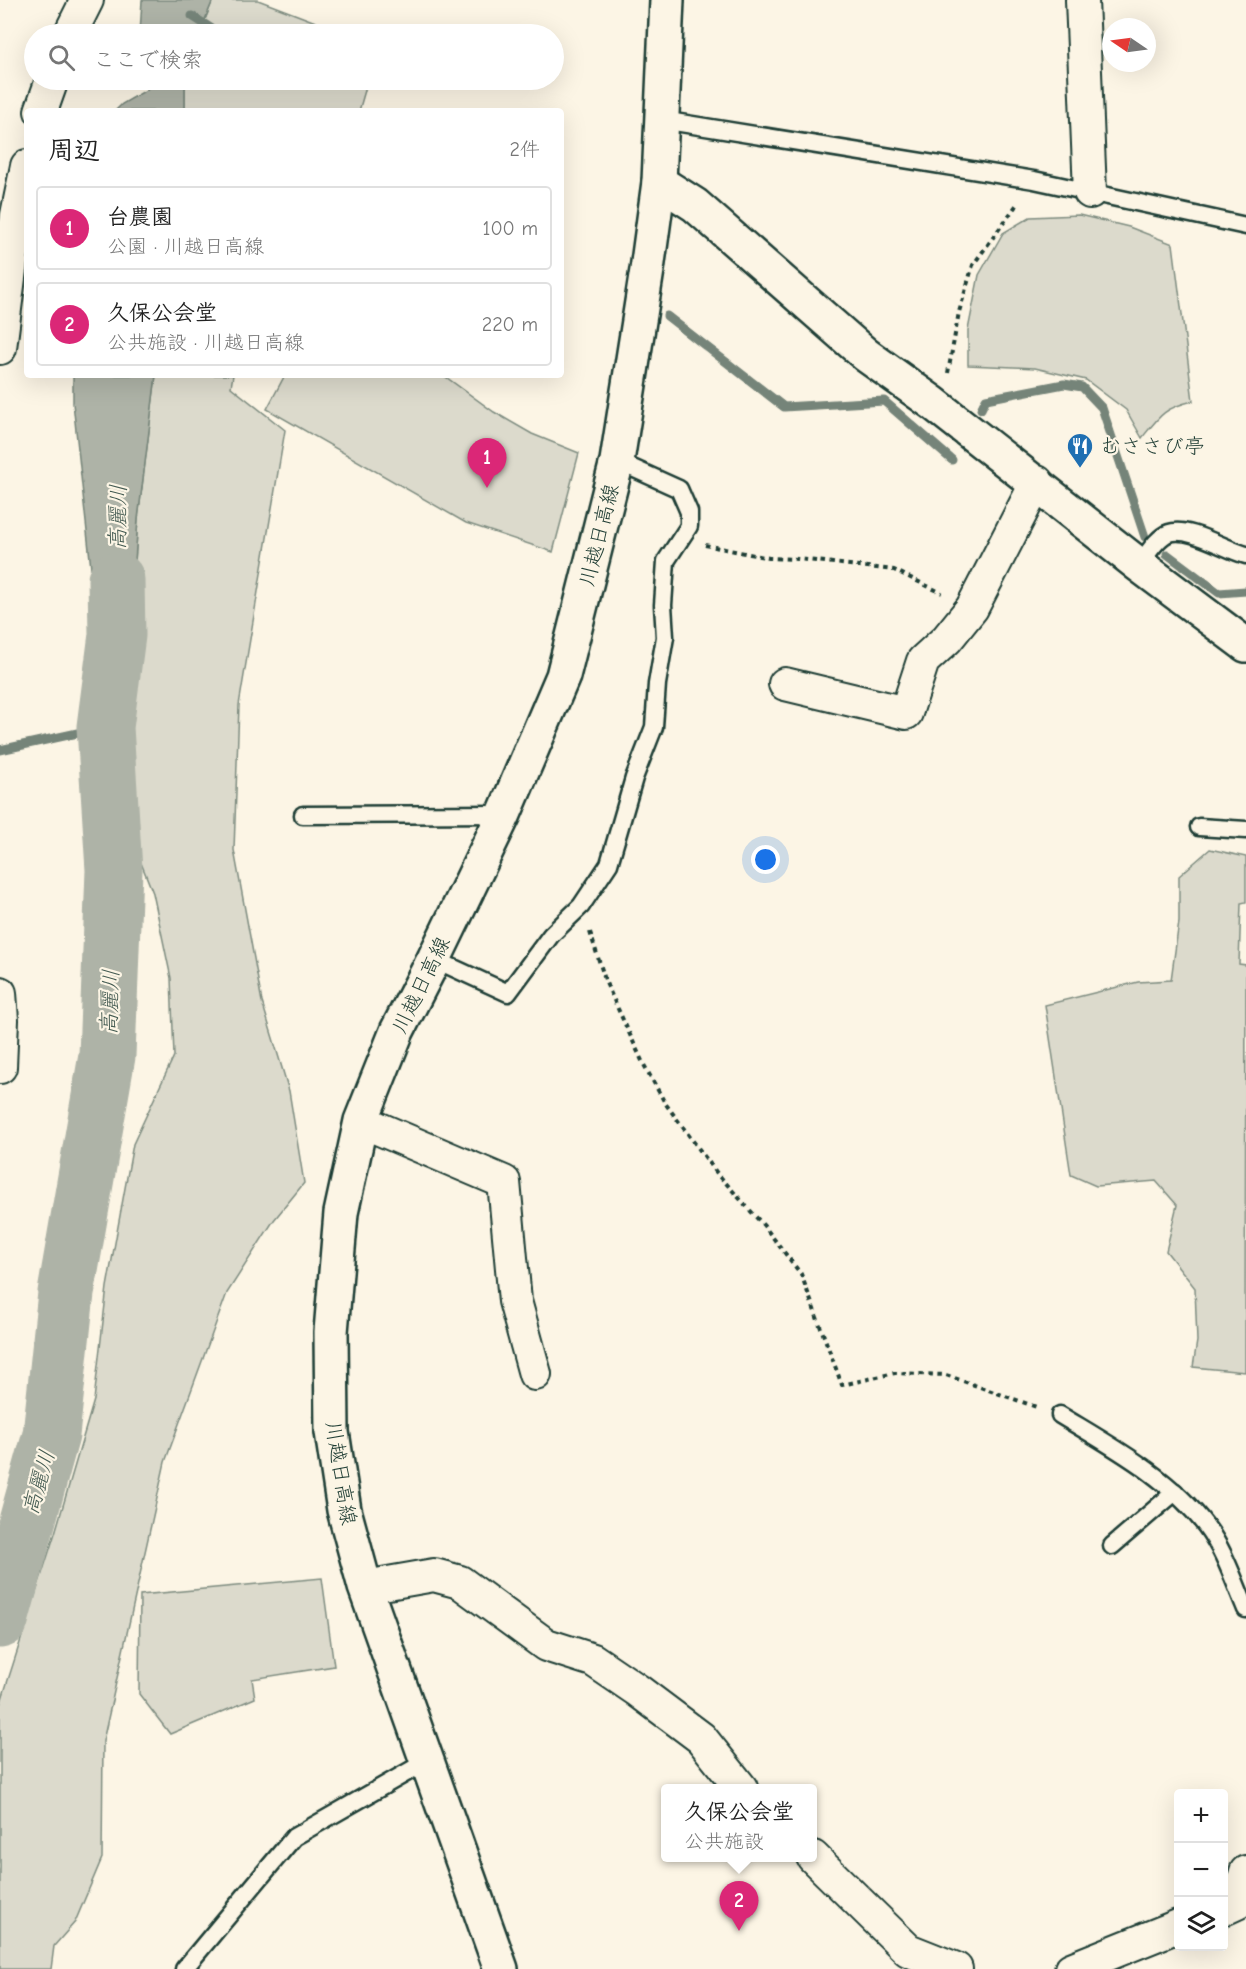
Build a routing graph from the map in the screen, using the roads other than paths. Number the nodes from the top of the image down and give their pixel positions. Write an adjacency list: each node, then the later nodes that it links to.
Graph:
1 (87, 0): 4 (street)
2 (667, 0): 7 (main road, 川越日高線)
3 (1082, 0): 10 (street)
4 (75, 24)
5 (48, 90): 6 (street)
6 (42, 108)
7 (662, 120): 9 (main road, 川越日高線); 10 (lane)
8 (24, 173): 11 (street)
9 (659, 182): 14 (main road, 川越日高線); 15 (main road)
10 (1090, 192): 12 (lane)
11 (8, 213): 13 (street)
12 (1246, 226)
13 (0, 348)
14 (617, 461): 20 (main road, 川越日高線); 24 (lane)
15 (1037, 482): 17 (main road); 19 (street)
16 (1246, 555): 17 (lane)
17 (1140, 565): 18 (main road)
18 (1246, 645)
19 (785, 684)
20 (504, 814): 21 (lane); 24 (main road, 川越日高線)
21 (303, 815)
22 (1199, 827): 23 (lane)
23 (1246, 830)
24 (434, 959): 27 (main road, 川越日高線)
25 (0, 993): 26 (street)
26 (0, 1067)
27 (361, 1121): 28 (street); 32 (main road, 川越日高線)
28 (535, 1374)
29 (1059, 1415): 30 (lane)
30 (1175, 1492): 31 (lane); 33 (lane)
31 (1112, 1546)
32 (365, 1587): 34 (main road, 川越日高線); 35 (street)
33 (1246, 1609)
34 (427, 1761): 40 (lane); 41 (main road, 川越日高線)
35 (738, 1784)
36 (817, 1861): 42 (street)
37 (1246, 1872): 38 (street)
38 (1228, 1906)
39 (1174, 1928): 43 (street)
40 (184, 1969)
41 (501, 1969)
42 (956, 1969)
43 (1071, 1969)

